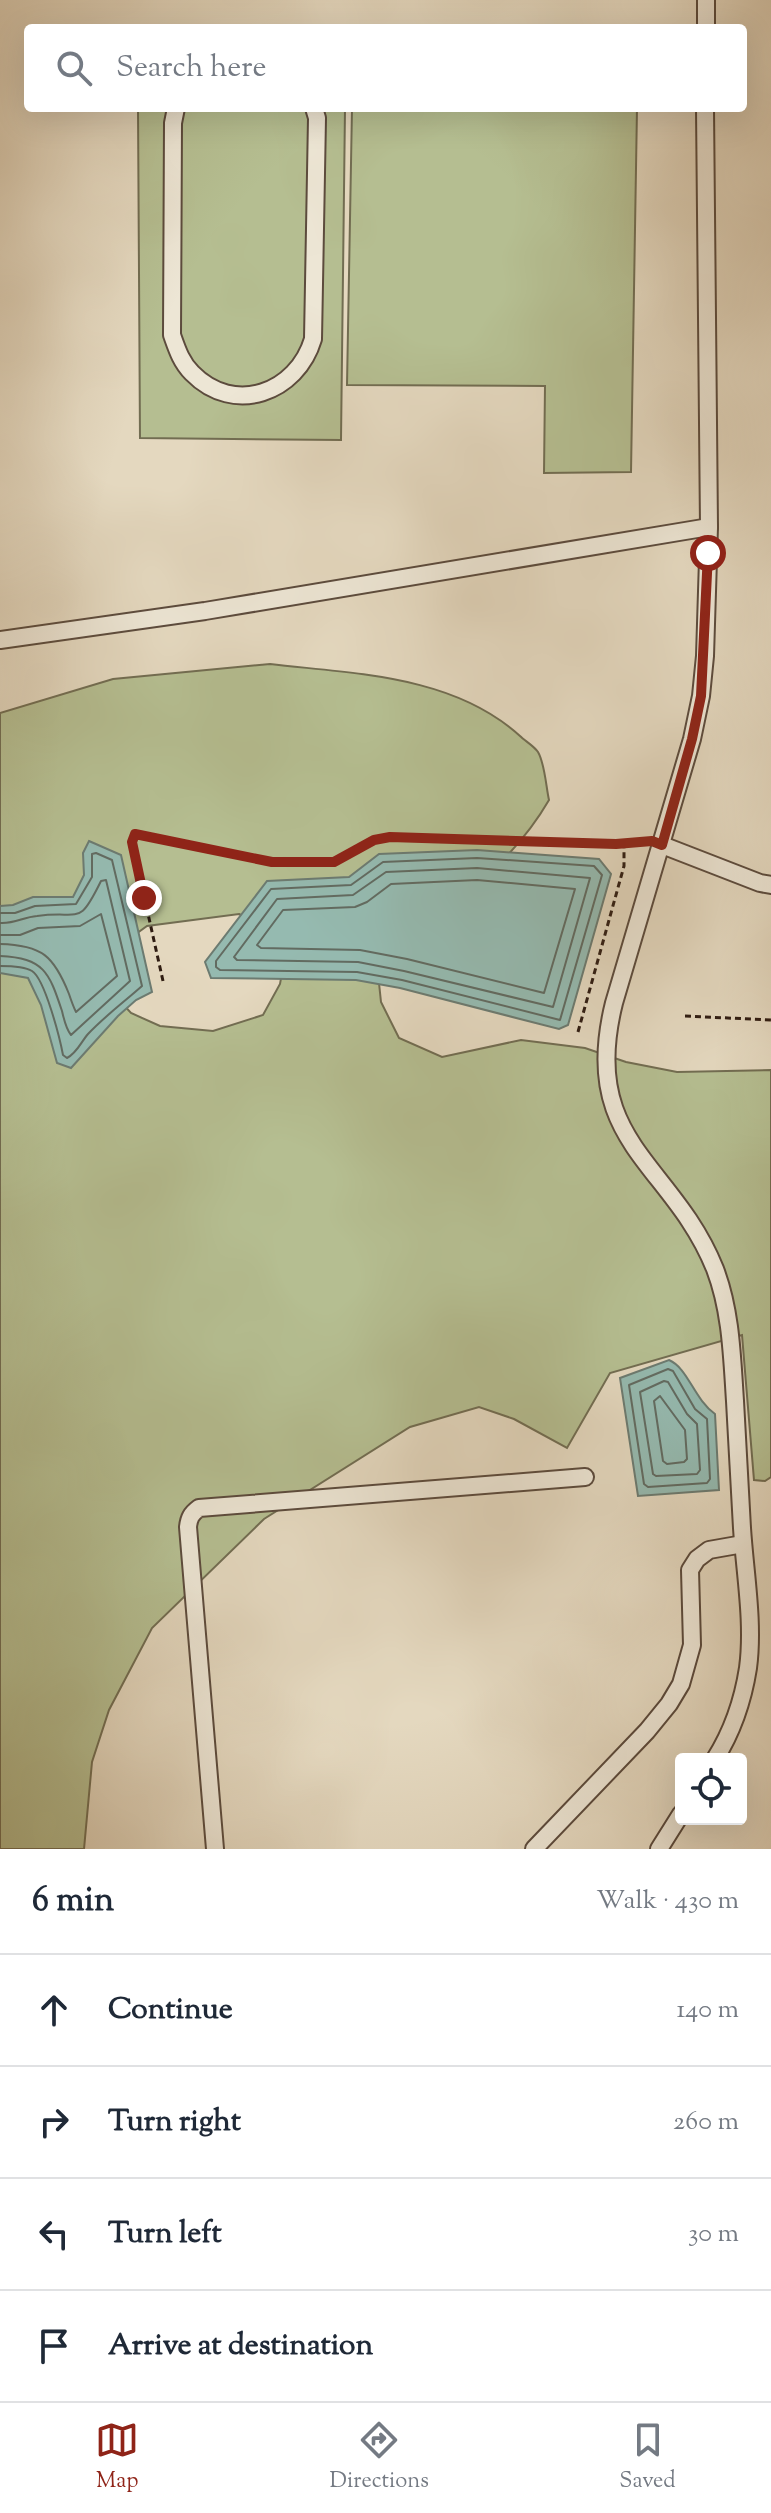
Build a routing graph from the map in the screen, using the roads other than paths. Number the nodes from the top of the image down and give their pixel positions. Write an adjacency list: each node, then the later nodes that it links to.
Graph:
1 (706, 0): 2 (street)
2 (706, 24)
3 (175, 112): 4 (street)
4 (315, 112)
5 (705, 112): 6 (street)
6 (709, 527): 7 (street); 8 (street)
7 (0, 640)
8 (662, 845): 9 (street); 11 (street)
9 (771, 885)
10 (585, 1477): 14 (street)
11 (743, 1544): 12 (street); 15 (street)
12 (718, 1753)
13 (675, 1824): 16 (street)
14 (215, 1849)
15 (534, 1849)
16 (659, 1849)

